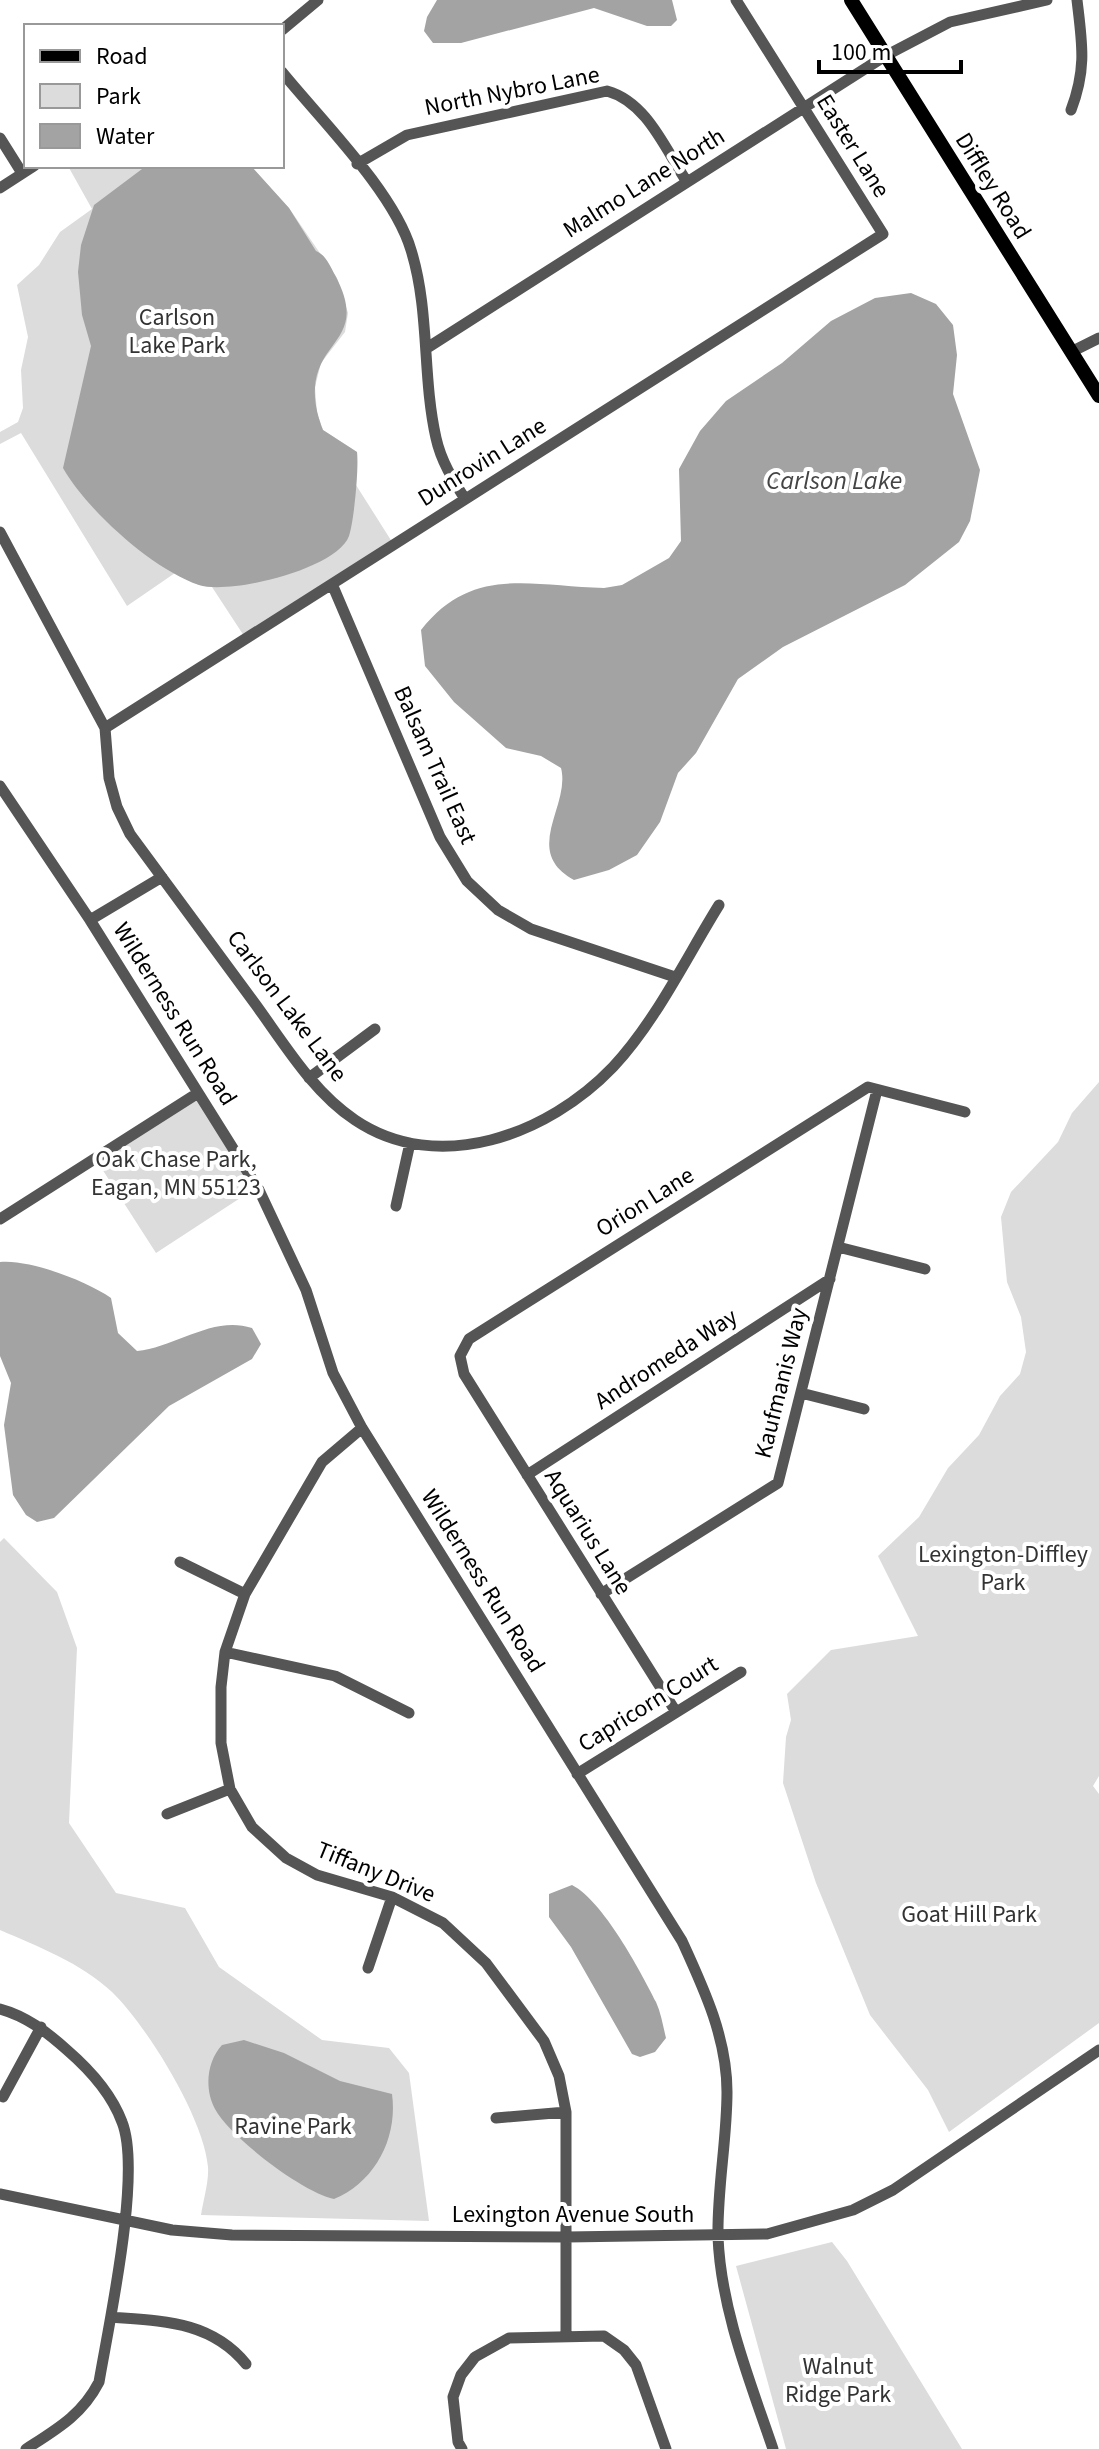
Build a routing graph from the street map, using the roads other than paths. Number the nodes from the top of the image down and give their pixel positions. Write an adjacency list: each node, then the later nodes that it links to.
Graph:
1 (318, 0): 7 (street)
2 (736, 0): 10 (street, Easter Lane)
3 (851, 0): 8 (main road, Diffley Road)
4 (1047, 0): 6 (street, Malmo Lane North)
5 (1077, 0): 11 (street)
6 (1016, 3): 8 (street, Malmo Lane North)
7 (284, 28)
8 (885, 56): 10 (street, Malmo Lane North); 21 (main road, Diffley Road)
9 (284, 74): 13 (street)
10 (804, 108): 16 (street, Malmo Lane North); 18 (street, Easter Lane)
11 (1071, 110)
12 (0, 138): 15 (street)
13 (357, 164): 16 (street, North Nybro Lane); 20 (street)
14 (31, 168): 15 (street)
15 (22, 173): 17 (street)
16 (687, 182): 20 (street, Malmo Lane North)
17 (0, 188)
18 (883, 234): 23 (street, Dunrovin Lane)
19 (1099, 338): 21 (street)
20 (427, 348): 23 (street)
21 (1071, 352): 22 (main road, Diffley Road)
22 (1099, 396)
23 (465, 499): 25 (street, Dunrovin Lane)
24 (0, 532): 26 (street, Carlson Lake Lane)
25 (332, 584): 26 (street, Dunrovin Lane); 31 (street, Balsam Trail East)
26 (105, 728): 28 (street, Carlson Lake Lane)
27 (0, 786): 30 (street, Wilderness Run Road)
28 (162, 877): 30 (street); 33 (street, Carlson Lake Lane)
29 (719, 905): 31 (street, Carlson Lake Lane)
30 (90, 920): 35 (street, Wilderness Run Road)
31 (675, 977): 37 (street, Carlson Lake Lane)
32 (375, 1029): 33 (street)
33 (309, 1078): 37 (street, Carlson Lake Lane)
34 (877, 1090): 36 (street); 40 (street, Kaufmanis Way); 43 (street, Orion Lane)
35 (198, 1093): 39 (street); 46 (street, Wilderness Run Road)
36 (965, 1112)
37 (410, 1143): 38 (street)
38 (396, 1206)
39 (0, 1219)
40 (838, 1247): 41 (street); 42 (street, Kaufmanis Way)
41 (925, 1269)
42 (830, 1279): 44 (street, Kaufmanis Way); 47 (street, Andromeda Way)
43 (464, 1374): 47 (street, Aquarius Lane)
44 (801, 1393): 45 (street); 50 (street, Kaufmanis Way)
45 (864, 1409)
46 (362, 1428): 49 (street, Tiffany Drive); 55 (street, Wilderness Run Road)
47 (527, 1475): 50 (street, Aquarius Lane)
48 (180, 1562): 49 (street)
49 (245, 1594): 51 (street, Tiffany Drive)
50 (601, 1594): 53 (street, Aquarius Lane)
51 (225, 1652): 54 (street); 56 (street, Tiffany Drive)
52 (741, 1672): 53 (street, Capricorn Court)
53 (676, 1712): 55 (street, Capricorn Court)
54 (409, 1713)
55 (577, 1774): 68 (street, Wilderness Run Road)
56 (230, 1789): 57 (street); 58 (street, Tiffany Drive)
57 (167, 1814)
58 (392, 1897): 59 (street); 64 (street, Tiffany Drive)
59 (368, 1968)
60 (0, 2009): 61 (street)
61 (41, 2027): 63 (street); 67 (street)
62 (1099, 2050): 68 (street, Lexington Avenue South)
63 (3, 2097)
64 (566, 2112): 65 (street); 69 (street, Tiffany Drive)
65 (496, 2118)
66 (0, 2194): 67 (street, Lexington Avenue South)
67 (123, 2220): 69 (street, Lexington Avenue South); 70 (street)
68 (718, 2236): 69 (street, Lexington Avenue South); 76 (street, Wilderness Run Road)
69 (567, 2237): 71 (street, Tiffany Drive)
70 (111, 2317): 72 (street); 73 (street)
71 (566, 2336): 74 (street); 75 (street)
72 (246, 2364)
73 (26, 2449)
74 (462, 2449)
75 (666, 2449)
76 (773, 2449)

